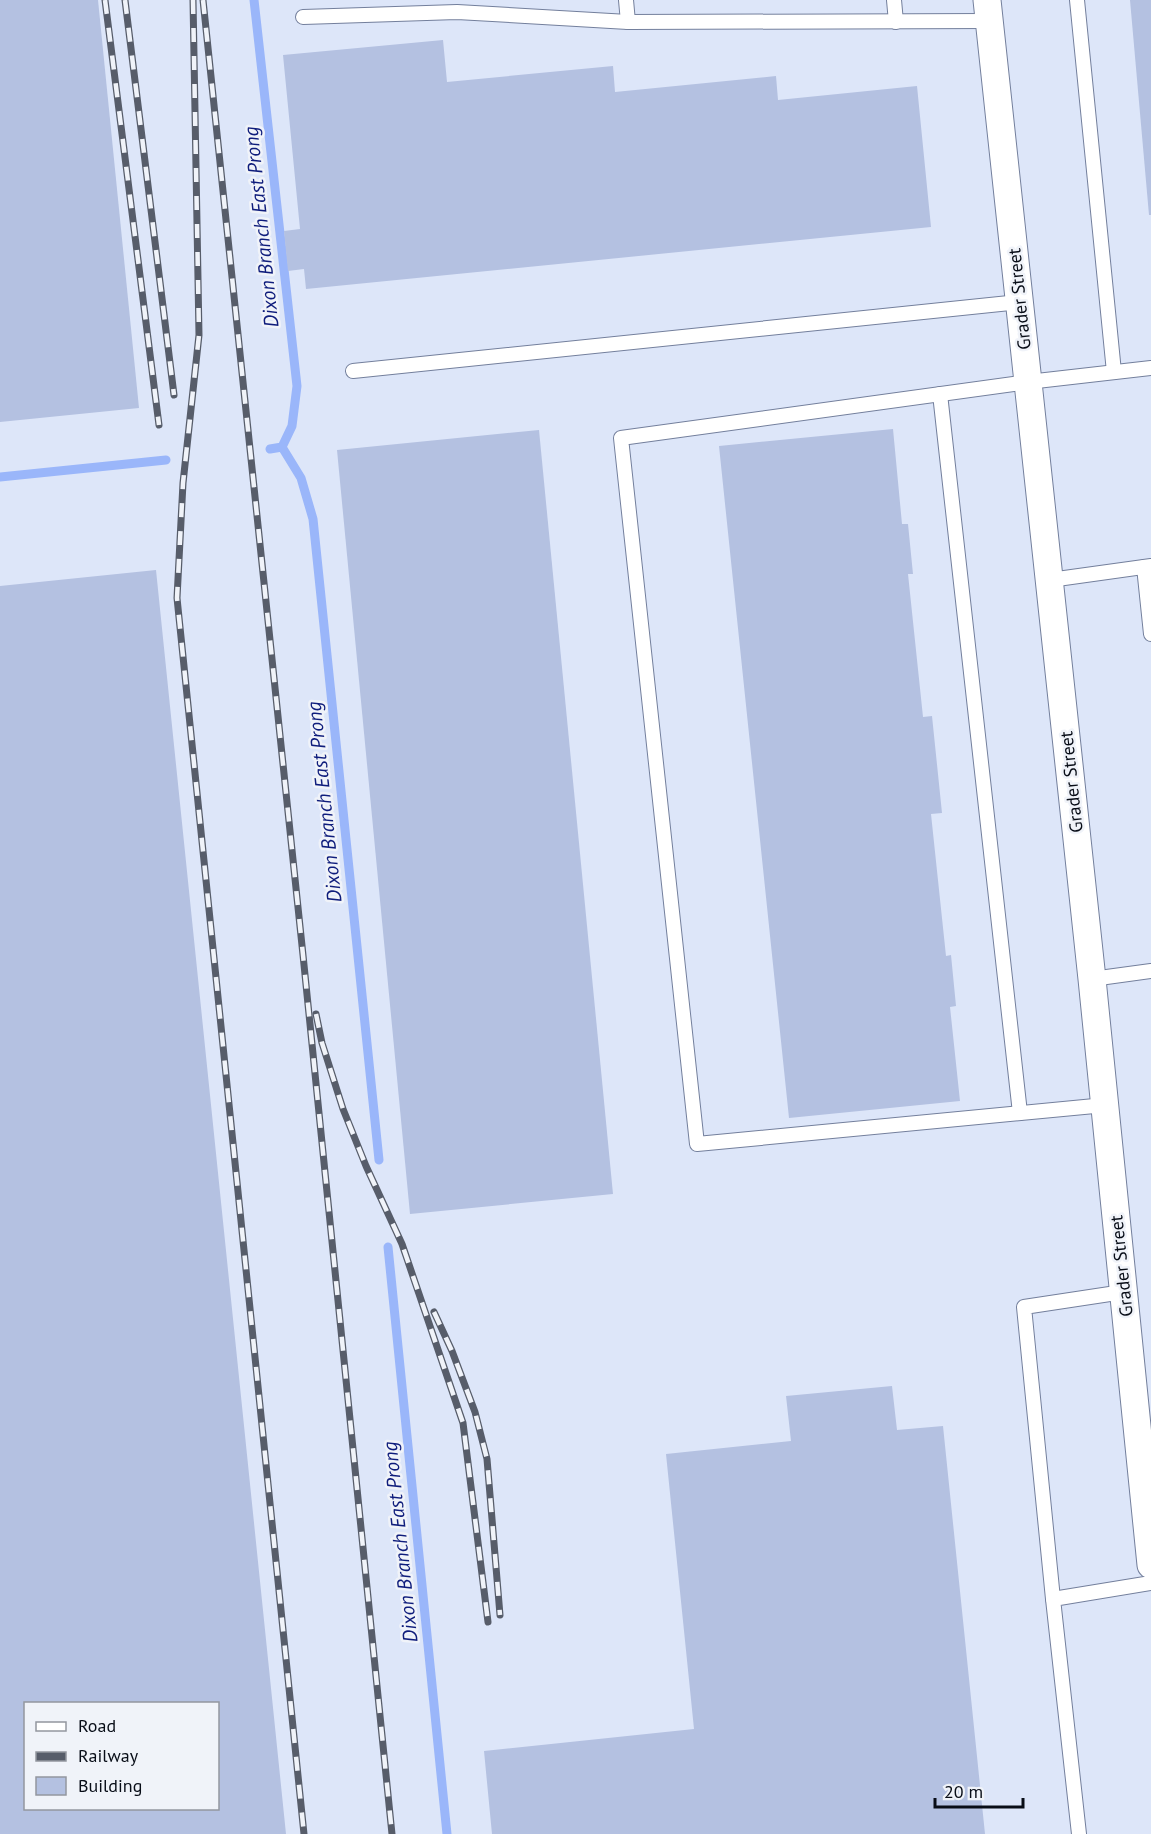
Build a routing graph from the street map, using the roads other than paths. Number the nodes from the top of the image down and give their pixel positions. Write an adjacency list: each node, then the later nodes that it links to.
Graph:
1 (626, 0): 6 (lane)
2 (894, 0): 7 (lane)
3 (1077, 0): 11 (lane)
4 (988, 11): 7 (lane); 8 (street, Grader Street)
5 (303, 17): 6 (lane)
6 (628, 22): 7 (lane)
7 (896, 22)
8 (1019, 302): 10 (lane); 12 (street, Grader Street)
9 (1151, 368): 11 (lane)
10 (353, 371)
11 (1114, 372): 12 (lane)
12 (1028, 382): 13 (lane); 15 (street, Grader Street)
13 (940, 394): 20 (lane); 20 (lane)
14 (1147, 567): 15 (lane); 16 (lane)
15 (1050, 580): 18 (street, Grader Street)
16 (1151, 634)
17 (1151, 971): 18 (lane)
18 (1092, 979): 19 (street, Grader Street)
19 (1105, 1105): 20 (lane); 21 (street, Grader Street)
20 (1020, 1113)
21 (1123, 1292): 22 (street, Grader Street); 24 (lane)
22 (1151, 1565)
23 (1151, 1583): 24 (lane)
24 (1053, 1599): 25 (lane)
25 (1079, 1834)

